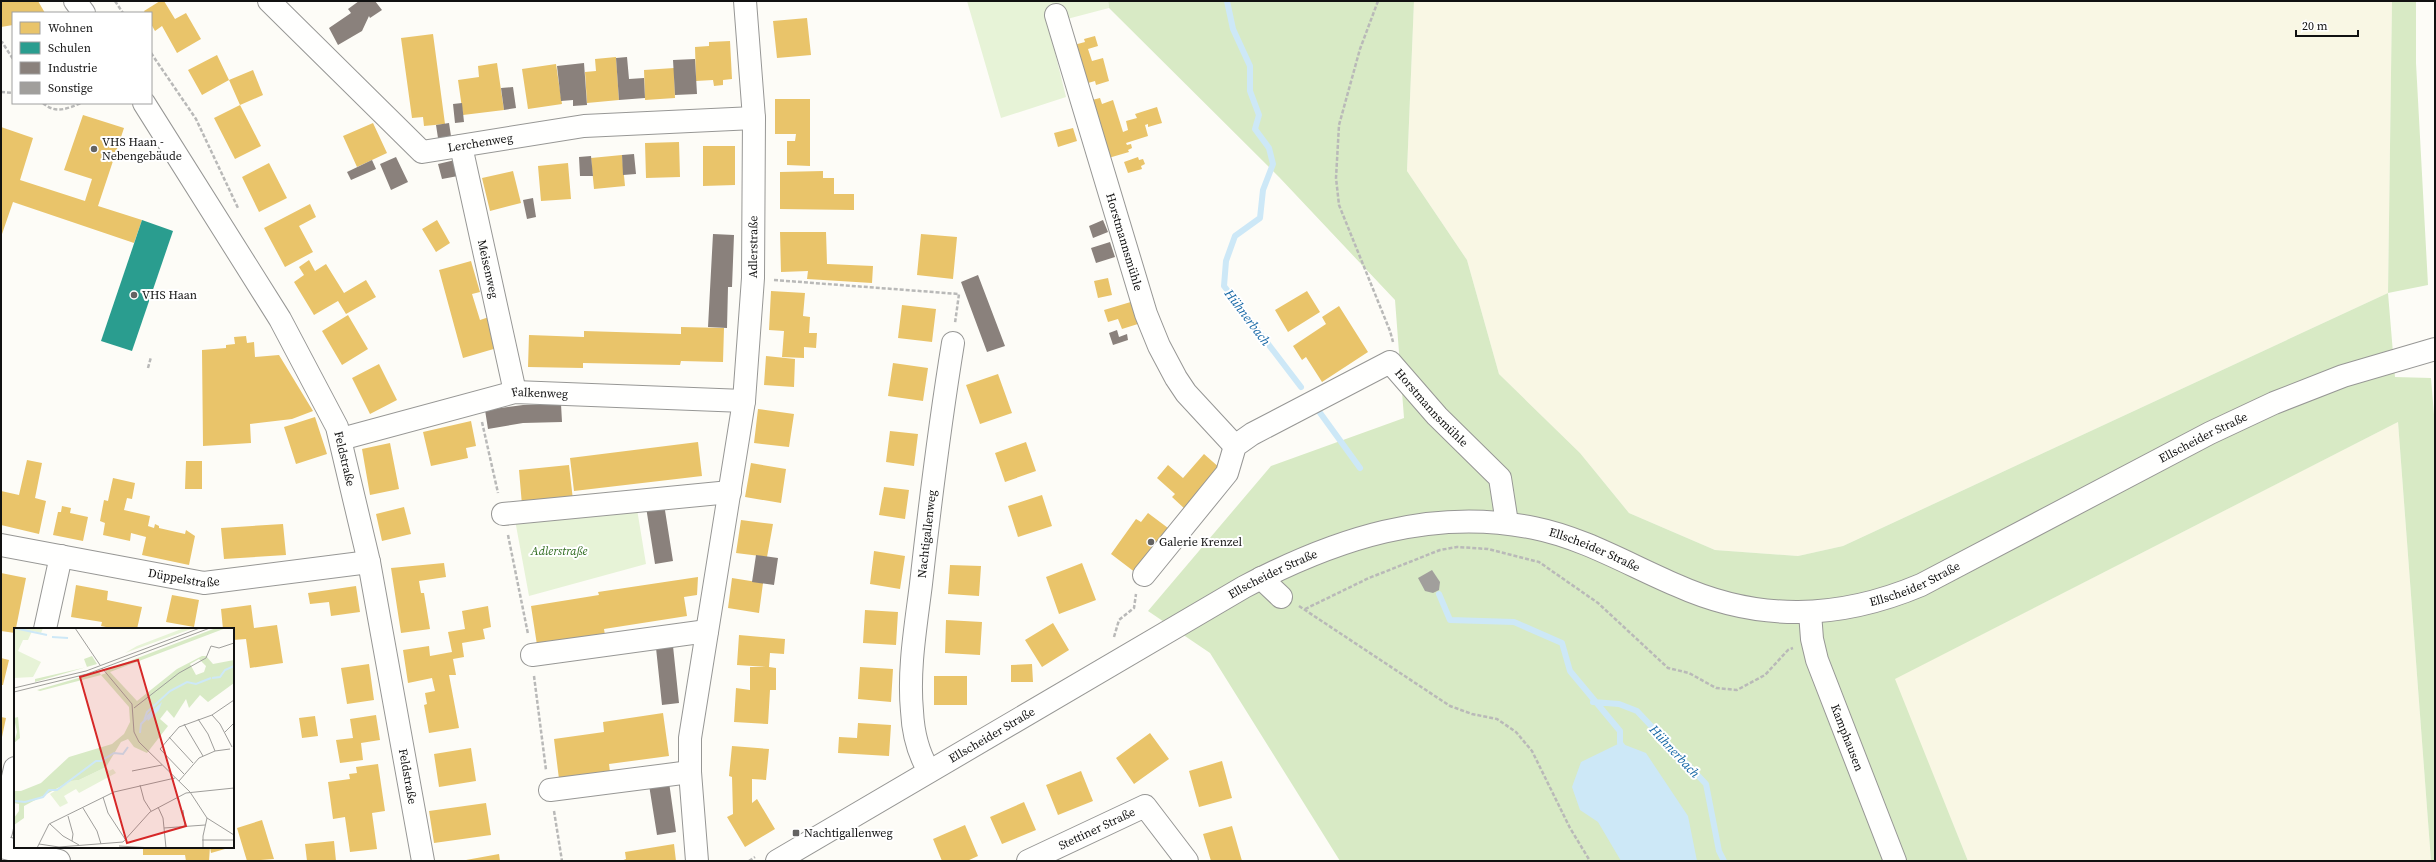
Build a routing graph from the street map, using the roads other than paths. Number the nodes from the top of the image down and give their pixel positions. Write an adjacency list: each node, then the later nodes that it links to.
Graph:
1 (76, 1): 4 (street)
2 (269, 1): 8 (street, Lerchenweg)
3 (745, 1): 7 (street, Adlerstraße)
4 (83, 12)
5 (1056, 15): 14 (street, Horstmannsmühle)
6 (145, 104): 13 (street, Feldstraße)
7 (754, 118): 8 (street, Lerchenweg); 12 (street, Adlerstraße)
8 (461, 146): 11 (street, Meisenweg)
9 (953, 343): 28 (street, Nachtigallenweg)
10 (2435, 349): 24 (street, Ellscheider Straße)
11 (515, 392): 12 (street, Falkenweg); 13 (street, Falkenweg)
12 (744, 401): 15 (street, Adlerstraße)
13 (341, 439): 20 (street, Feldstraße)
14 (1235, 446): 17 (street, Horstmannsmühle); 21 (street)
15 (730, 492): 16 (street); 26 (street, Adlerstraße)
16 (503, 514)
17 (1507, 523): 22 (street, Ellscheider Straße); 24 (street, Ellscheider Straße)
18 (1, 545): 19 (street, Düppelstraße)
19 (61, 556): 20 (street, Düppelstraße); 25 (street)
20 (369, 562): 35 (street, Feldstraße)
21 (1144, 575)
22 (1261, 578): 23 (street); 28 (street, Ellscheider Straße)
23 (1281, 597)
24 (1810, 613): 40 (street, Kamphausen)
25 (45, 628)
26 (707, 631): 27 (street); 29 (street, Adlerstraße)
27 (532, 655)
28 (929, 771): 37 (street, Ellscheider Straße)
29 (690, 772): 31 (street); 36 (street, Adlerstraße)
30 (14, 773): 32 (street)
31 (550, 790)
32 (1, 832)
33 (1, 847): 34 (street)
34 (59, 861)
35 (423, 861)
36 (697, 861)
37 (777, 861)
38 (1028, 861): 39 (street, Stettiner Straße)
39 (1187, 861)
40 (1895, 861)

